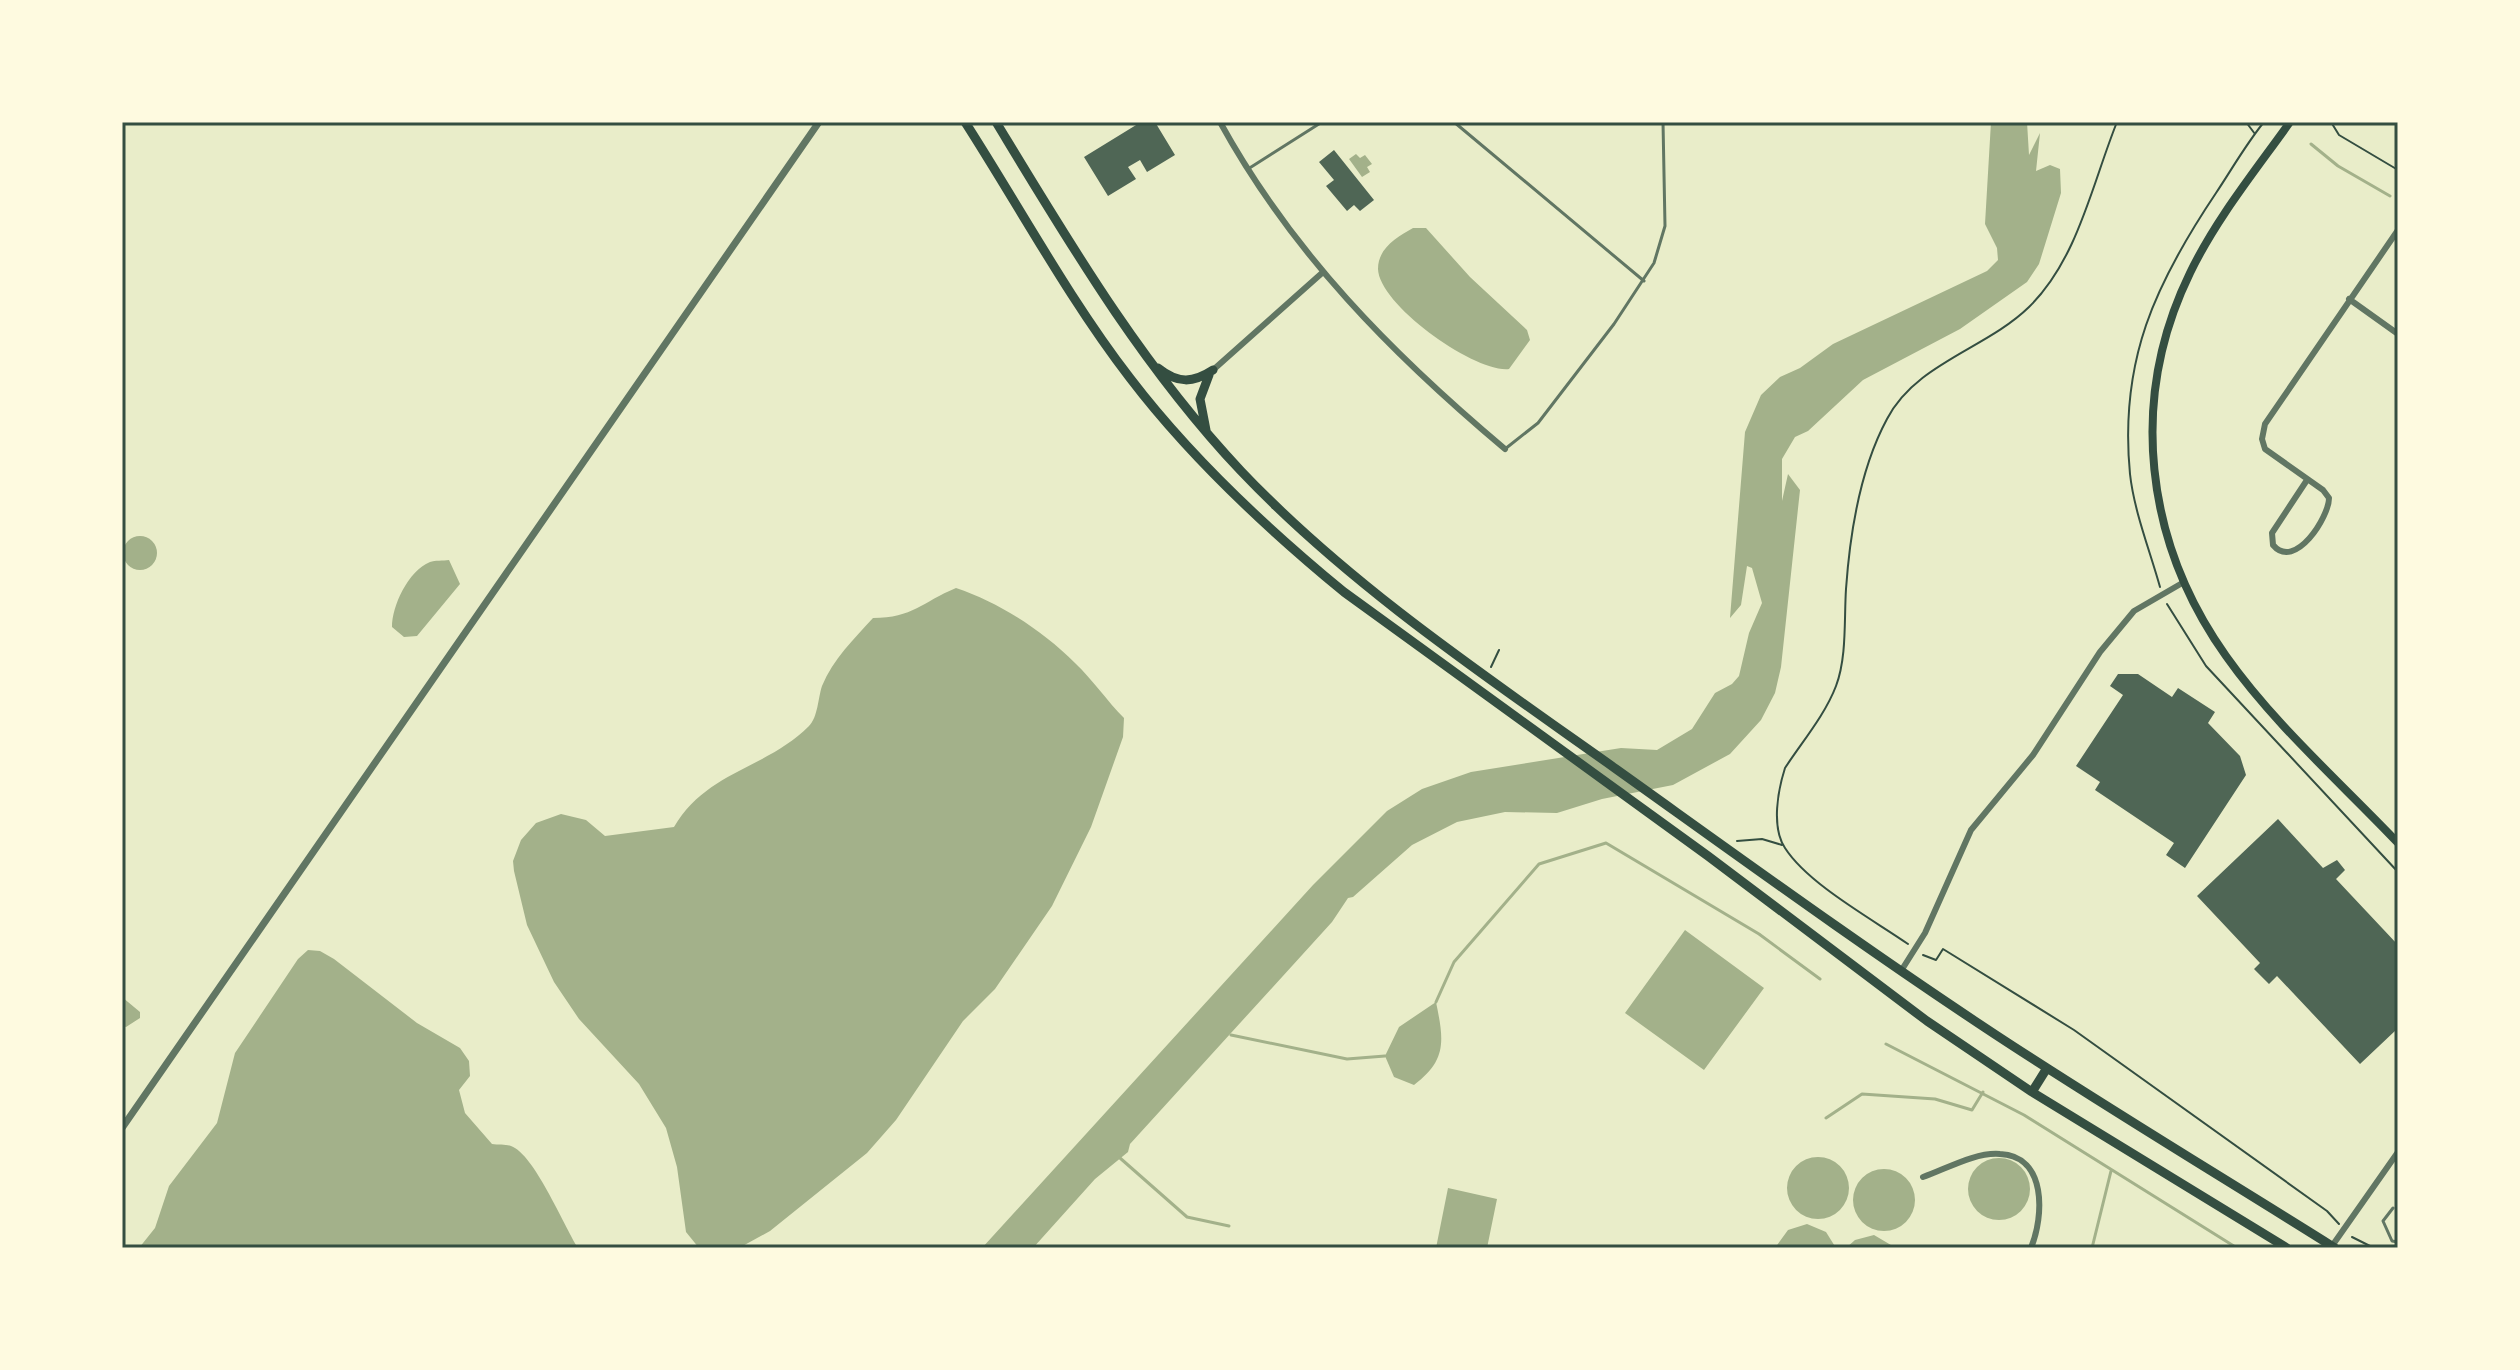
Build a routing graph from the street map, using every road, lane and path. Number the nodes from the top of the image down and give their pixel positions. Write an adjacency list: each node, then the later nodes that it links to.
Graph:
1 (819, 122): 38 (street)
2 (965, 122): 37 (main road)
3 (996, 122): 20 (main road)
4 (1220, 122): 13 (street)
5 (1322, 122): 13 (lane)
6 (1454, 122): 17 (lane)
7 (1663, 122): 17 (lane)
8 (2117, 122): 32 (path)
9 (2246, 122): 10 (path)
10 (2264, 122)
11 (2290, 122): 26 (main road)
12 (2331, 122): 14 (path)
13 (1248, 169): 16 (street)
14 (2398, 170)
15 (2398, 230): 18 (street)
16 (1322, 273): 21 (street); 23 (street)
17 (1644, 281): 23 (lane)
18 (2349, 299): 19 (street); 25 (street)
19 (2398, 334)
20 (1131, 336): 21 (main road); 22 (main road)
21 (1213, 370): 22 (main road)
22 (1207, 433): 35 (main road)
23 (1505, 449)
24 (2131, 477): 27 (path)
25 (2307, 480): 25 (street)
26 (2184, 582): 27 (street); 31 (main road)
27 (2162, 593): 33 (path); 34 (street)
28 (1499, 650): 29 (path)
29 (1491, 667)
30 (1733, 841): 32 (path)
31 (2398, 843)
32 (1783, 846): 34 (path)
33 (2398, 872)
34 (1915, 949): 35 (street); 42 (path)
35 (1901, 971): 36 (main road)
36 (2047, 1068): 37 (main road); 44 (main road)
37 (2032, 1092): 46 (main road)
38 (122, 1128)
39 (2398, 1152): 42 (street)
40 (1923, 1177): 45 (street)
41 (2393, 1208): 43 (lane)
42 (2344, 1229): 44 (street); 47 (path)
43 (2398, 1242)
44 (2333, 1247)
45 (2031, 1248)
46 (2287, 1248)
47 (2374, 1248)

